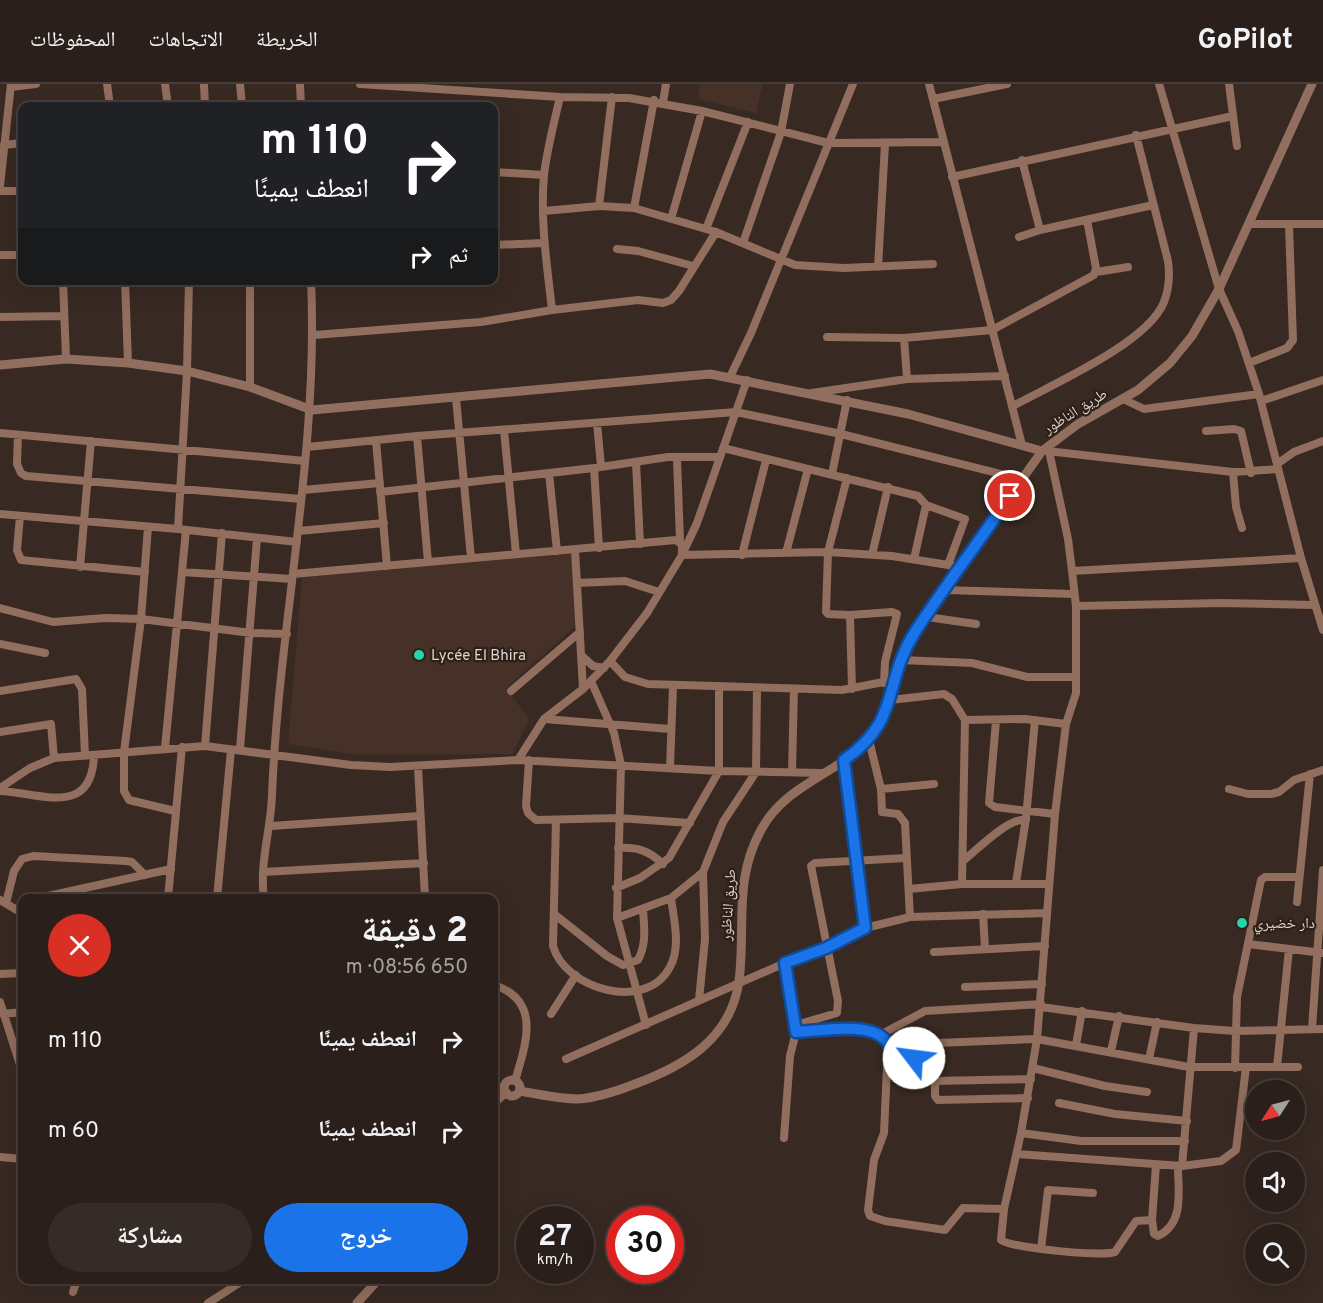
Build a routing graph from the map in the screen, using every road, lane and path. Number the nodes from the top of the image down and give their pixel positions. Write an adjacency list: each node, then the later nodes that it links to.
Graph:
1 (36, 84): 16 (street)
2 (107, 84): 21 (street)
3 (165, 84): 22 (street)
4 (204, 84): 23 (street)
5 (240, 84): 24 (street)
6 (300, 84): 25 (street)
7 (360, 84): 18 (street)
8 (666, 84): 20 (street)
9 (790, 84): 31 (street)
10 (854, 84): 35 (street)
11 (929, 84): 19 (street)
12 (1007, 84): 19 (street)
13 (1159, 84): 30 (street)
14 (1229, 84): 28 (street)
15 (1312, 84): 52 (street, طريق الناظور)
16 (11, 86): 26 (street)
17 (612, 96): 18 (street); 20 (street); 46 (street)
18 (560, 97): 41 (street)
19 (933, 99): 33 (street)
20 (658, 101): 27 (street); 48 (street)
21 (109, 102)
22 (167, 102)
23 (205, 102)
24 (242, 102)
25 (301, 102)
26 (4, 108): 37 (street)
27 (702, 111): 29 (street); 50 (street)
28 (1233, 116): 30 (street); 38 (street)
29 (748, 122): 31 (street); 55 (street)
30 (1173, 128): 32 (street); 76 (street)
31 (781, 132): 35 (street); 60 (street)
32 (1136, 135): 39 (street); 47 (street)
33 (943, 142): 36 (street); 42 (street)
34 (18, 143): 37 (street)
35 (828, 143): 36 (street); 65 (street)
36 (885, 144): 68 (street)
37 (4, 145): 43 (street)
38 (1237, 146)
39 (1022, 160): 42 (street); 56 (street)
40 (498, 172): 41 (street)
41 (544, 175): 49 (street)
42 (952, 177): 80 (street)
43 (0, 186)
44 (0, 191): 45 (street)
45 (18, 191)
46 (599, 206): 48 (street); 49 (street)
47 (1154, 206): 51 (street); 100 (street)
48 (633, 208): 50 (street)
49 (544, 211): 59 (street)
50 (670, 219): 55 (street)
51 (1087, 220): 56 (street); 70 (street)
52 (1249, 224): 54 (street); 76 (street, طريق الناظور)
53 (1323, 224): 54 (street)
54 (1288, 225): 86 (street)
55 (706, 229): 57 (street)
56 (1040, 230): 58 (street)
57 (716, 232): 60 (street); 67 (street)
58 (1019, 237)
59 (544, 243): 61 (street); 77 (street)
60 (743, 243): 65 (street)
61 (498, 245)
62 (617, 249): 67 (street)
63 (0, 255): 64 (street)
64 (18, 255)
65 (780, 261): 68 (street); 90 (street)
66 (933, 264): 68 (street)
67 (693, 266): 77 (street)
68 (878, 267)
69 (1128, 267): 70 (street)
70 (1096, 272): 80 (street)
71 (63, 285): 78 (street)
72 (125, 285): 85 (street)
73 (189, 285): 88 (street)
74 (250, 285): 94 (street)
75 (311, 285): 81 (street)
76 (1219, 289): 86 (street); 98 (street, طريق الناظور)
77 (552, 310): 81 (street)
78 (64, 316): 79 (street); 84 (street)
79 (0, 317)
80 (992, 330): 83 (street); 89 (street)
81 (314, 335): 101 (street)
82 (827, 338): 83 (street)
83 (904, 338): 91 (street)
84 (66, 359): 85 (street); 87 (street)
85 (128, 363): 88 (street)
86 (1249, 363): 97 (street)
87 (0, 364)
88 (187, 371): 94 (street); 116 (street)
89 (1005, 376): 91 (street); 100 (street)
90 (730, 377): 92 (street); 96 (street)
91 (906, 379): 95 (street)
92 (747, 380): 95 (street); 102 (street)
93 (1323, 380): 97 (street)
94 (250, 387): 101 (street)
95 (810, 393): 99 (street)
96 (456, 398): 101 (street); 107 (street)
97 (1260, 398): 98 (street); 125 (street)
98 (1123, 399): 118 (street, طريق الناظور)
99 (847, 400): 108 (street); 114 (street)
100 (1013, 406): 114 (street)
101 (312, 410): 115 (street)
102 (736, 412): 103 (street); 108 (street); 117 (street)
103 (597, 423): 104 (street); 124 (street)
104 (504, 430): 107 (street); 131 (street)
105 (1206, 431): 129 (street)
106 (0, 433): 109 (street)
107 (458, 433): 110 (street); 135 (street)
108 (841, 434): 130 (street); 133 (street)
109 (18, 435): 111 (street); 134 (street)
110 (417, 436): 112 (street); 139 (street)
111 (91, 441): 116 (street); 134 (street)
112 (376, 441): 115 (street); 136 (street)
113 (1323, 441): 125 (street)
114 (1022, 445): 118 (street)
115 (306, 447): 122 (street)
116 (183, 448): 122 (street); 138 (street)
117 (723, 448): 119 (street); 121 (street)
118 (1046, 451): 128 (street); 133 (street, طريق الناظور); 172 (street)
119 (720, 457): 120 (street); 161 (street)
120 (677, 459): 123 (street); 152 (street)
121 (766, 460): 126 (street); 162 (street)
122 (305, 462): 140 (street)
123 (636, 462): 124 (street); 154 (street)
124 (598, 467): 127 (street); 155 (street)
125 (1277, 467): 129 (street); 165 (street)
126 (808, 469): 130 (street); 159 (street)
127 (549, 472): 131 (street); 157 (street)
128 (1233, 472): 129 (street); 147 (street)
129 (1251, 473)
130 (832, 474): 132 (street)
131 (509, 477): 135 (street); 160 (street)
132 (847, 478): 137 (street); 158 (street)
133 (1021, 479): 171 (street, طريق الناظور)
134 (88, 482): 138 (street); 144 (street)
135 (465, 483): 139 (street); 164 (street)
136 (380, 487): 139 (street); 140 (street); 145 (street)
137 (888, 487): 141 (street); 163 (street)
138 (181, 488): 140 (street); 148 (street)
139 (423, 489): 167 (street)
140 (302, 495): 149 (street)
141 (926, 505): 166 (street); 168 (street)
142 (0, 514): 143 (street)
143 (20, 516): 144 (street); 170 (street)
144 (84, 520): 146 (street); 170 (street)
145 (384, 524): 149 (street); 169 (street)
146 (148, 527): 148 (street); 173 (street)
147 (1242, 528)
148 (182, 530): 150 (street); 174 (street)
149 (298, 531): 153 (street)
150 (222, 533): 151 (street); 175 (street)
151 (257, 538): 153 (street); 176 (street)
152 (680, 541): 154 (street); 161 (street)
153 (297, 542): 177 (street)
154 (640, 544): 155 (street)
155 (599, 548): 156 (street)
156 (575, 550): 157 (street); 178 (street)
157 (557, 551): 160 (street)
158 (828, 552): 159 (street); 163 (street); 185 (street)
159 (786, 553): 162 (street)
160 (516, 554): 164 (street)
161 (682, 555): 162 (street); 180 (street)
162 (742, 555)
163 (872, 555): 166 (street)
164 (471, 558): 167 (street)
165 (1301, 558): 172 (street); 182 (street)
166 (914, 559): 168 (street)
167 (428, 562): 169 (street)
168 (948, 565): 171 (street)
169 (387, 566): 177 (street)
170 (80, 567): 173 (street)
171 (961, 567): 179 (street, طريق الناظور)
172 (1072, 571): 181 (street)
173 (145, 572): 187 (street)
174 (182, 572): 175 (street); 188 (street)
175 (218, 572): 176 (street); 190 (street)
176 (255, 575): 177 (street); 193 (street)
177 (293, 576): 194 (street)
178 (577, 583): 180 (street); 192 (street)
179 (945, 590): 181 (street); 186 (street, طريق الناظور)
180 (659, 592): 199 (street)
181 (1074, 594): 183 (street)
182 (1314, 605): 183 (street); 191 (street)
183 (1076, 606): 201 (street)
184 (0, 608): 187 (street)
185 (850, 615): 204 (street); 210 (street)
186 (927, 617): 189 (street); 198 (street, طريق الناظور)
187 (141, 619): 188 (street); 227 (street)
188 (177, 623): 190 (street); 225 (street)
189 (976, 624)
190 (214, 626): 193 (street); 223 (street)
191 (1323, 630)
192 (580, 632): 197 (street); 212 (street)
193 (250, 633): 194 (street); 226 (street)
194 (287, 634): 229 (street)
195 (0, 645): 196 (street)
196 (45, 653)
197 (582, 656): 200 (street); 208 (street)
198 (901, 660): 201 (street); 202 (street, طريق الناظور)
199 (610, 661): 200 (street); 205 (street)
200 (604, 668): 203 (street)
201 (1076, 677): 219 (street)
202 (894, 680): 204 (street); 213 (street, طريق الناظور)
203 (591, 681): 208 (street); 218 (street)
204 (884, 683): 210 (street)
205 (673, 686): 206 (street); 220 (street)
206 (719, 687): 207 (street); 239 (street)
207 (757, 688): 209 (street); 240 (street)
208 (583, 689): 214 (street)
209 (794, 689): 210 (street); 241 (street)
210 (852, 689)
211 (0, 691): 230 (street)
212 (511, 691)
213 (890, 700): 215 (street); 222 (street, طريق الناظور)
214 (544, 719): 218 (street); 232 (street)
215 (965, 720): 217 (street); 259 (street)
216 (1035, 720): 217 (street); 219 (street); 251 (street)
217 (996, 721): 251 (street)
218 (610, 724): 220 (street); 235 (street)
219 (1066, 724): 249 (street)
220 (670, 729): 237 (street)
221 (0, 732): 231 (street)
222 (869, 740): 234 (street, طريق الناظور); 246 (street)
223 (205, 746): 224 (street); 226 (street)
224 (182, 747): 225 (street); 248 (street)
225 (165, 748): 227 (street)
226 (236, 750): 229 (street); 275 (street)
227 (124, 752): 228 (street); 248 (street)
228 (94, 755): 230 (street); 245 (street)
229 (274, 755): 236 (street); 255 (street)
230 (85, 756): 231 (street)
231 (54, 758): 245 (street)
232 (518, 760): 233 (street); 236 (street)
233 (529, 760): 235 (street); 253 (street)
234 (844, 760): 242 (street, طريق الناظور); 258 (street)
235 (621, 765): 237 (street); 252 (street)
236 (418, 767): 250 (street)
237 (670, 768): 239 (street)
238 (1323, 770): 243 (street)
239 (719, 771): 240 (street); 254 (street)
240 (756, 772): 241 (street); 265 (street)
241 (792, 772): 242 (street)
242 (822, 772): 302 (street, طريق الناظور)
243 (1310, 774): 247 (street); 267 (street)
244 (934, 784): 246 (street)
245 (0, 789)
246 (881, 789): 257 (street)
247 (1229, 789)
248 (176, 811): 262 (street)
249 (1055, 814): 251 (street); 270 (street)
250 (420, 816): 255 (street); 260 (street)
251 (1027, 816): 259 (street); 268 (street)
252 (618, 818): 253 (street); 254 (street); 256 (street)
253 (556, 820): 285 (street)
254 (690, 823): 261 (street)
255 (271, 826): 264 (street)
256 (618, 848): 261 (street); 271 (street)
257 (906, 858): 258 (street); 272 (street)
258 (856, 859): 289 (street); 292 (street)
259 (964, 860): 269 (street)
260 (424, 863): 264 (street); 277 (street)
261 (663, 864): 271 (street)
262 (171, 869): 266 (street); 274 (street)
263 (1323, 870): 283 (street)
264 (263, 872): 276 (street)
265 (703, 872): 278 (street); 307 (street)
266 (145, 875): 273 (street); 279 (street)
267 (1299, 877): 280 (street); 290 (street)
268 (1016, 883): 269 (street); 270 (street)
269 (962, 884): 272 (street)
270 (1049, 884): 284 (street)
271 (616, 888): 288 (street)
272 (909, 889): 287 (street)
273 (57, 894)
274 (168, 894)
275 (218, 894)
276 (264, 894)
277 (425, 894)
278 (671, 898): 281 (street); 306 (street)
279 (3, 902): 282 (street)
280 (1297, 902)
281 (643, 909): 288 (street); 298 (street)
282 (18, 911)
283 (1321, 911): 296 (street)
284 (1047, 913): 286 (street); 291 (street)
285 (554, 914): 298 (street); 301 (street)
286 (983, 914): 287 (street); 293 (street)
287 (910, 917): 289 (street)
288 (617, 918): 298 (street)
289 (865, 928): 292 (street)
290 (1248, 944): 294 (street); 322 (street)
291 (1045, 946): 293 (street); 303 (street)
292 (826, 948): 297 (street); 317 (street)
293 (985, 949): 295 (street)
294 (1289, 949): 296 (street); 321 (street)
295 (934, 952)
296 (1320, 953): 319 (street)
297 (785, 963): 302 (street); 317 (street)
298 (630, 964): 306 (street)
299 (18, 973): 300 (street)
300 (0, 974)
301 (576, 975): 306 (street); 313 (street)
302 (739, 983): 307 (street); 341 (street, طريق الناظور)
303 (1042, 984): 304 (street); 309 (street)
304 (965, 987)
305 (498, 988): 339 (street)
306 (637, 991): 316 (street)
307 (699, 1000): 316 (street)
308 (0, 1002): 312 (street)
309 (1041, 1006): 310 (street); 323 (street); 324 (street)
310 (1082, 1011): 314 (street); 327 (street)
311 (18, 1012): 312 (street)
312 (3, 1014): 329 (street)
313 (551, 1014)
314 (1119, 1016): 315 (street); 328 (street)
315 (1157, 1022): 318 (street); 331 (street)
316 (646, 1025): 330 (street)
317 (796, 1028): 323 (street); 349 (street)
318 (1194, 1028): 322 (street); 333 (street)
319 (1312, 1029): 320 (street); 321 (street)
320 (1323, 1029)
321 (1281, 1030): 322 (street); 332 (street)
322 (1235, 1031): 337 (street)
323 (880, 1035): 325 (street)
324 (1038, 1039): 326 (street); 327 (street); 336 (street)
325 (888, 1044): 326 (street); 357 (street)
326 (904, 1044): 340 (street)
327 (1076, 1045): 328 (street)
328 (1111, 1051): 331 (street)
329 (18, 1059)
330 (566, 1059)
331 (1149, 1059): 333 (street)
332 (1277, 1066): 334 (street); 335 (street)
333 (1189, 1067): 337 (street); 347 (street)
334 (1246, 1067): 337 (street); 355 (street)
335 (1298, 1067)
336 (1033, 1068): 338 (street); 343 (street)
337 (1235, 1068)
338 (1031, 1079): 340 (street); 344 (street)
339 (515, 1081): 341 (street); 342 (street)
340 (935, 1082): 344 (street)
341 (519, 1091): 342 (street)
342 (506, 1092): 345 (street)
343 (1147, 1092)
344 (1028, 1098): 348 (street)
345 (498, 1099)
346 (1059, 1103): 347 (street)
347 (1187, 1121): 350 (street)
348 (1022, 1133): 350 (street); 351 (street)
349 (784, 1138)
350 (1185, 1141): 355 (street)
351 (1017, 1154): 354 (street); 357 (street)
352 (0, 1157): 353 (street)
353 (18, 1159)
354 (1156, 1165): 355 (street); 358 (street)
355 (1180, 1166): 358 (street)
356 (1093, 1193): 359 (street)
357 (1004, 1209): 359 (street)
358 (1152, 1220): 359 (street)
359 (1041, 1249)
360 (76, 1284): 363 (street)
361 (238, 1284): 364 (street)
362 (374, 1284): 365 (street)
363 (73, 1292)
364 (208, 1303)
365 (357, 1303)

